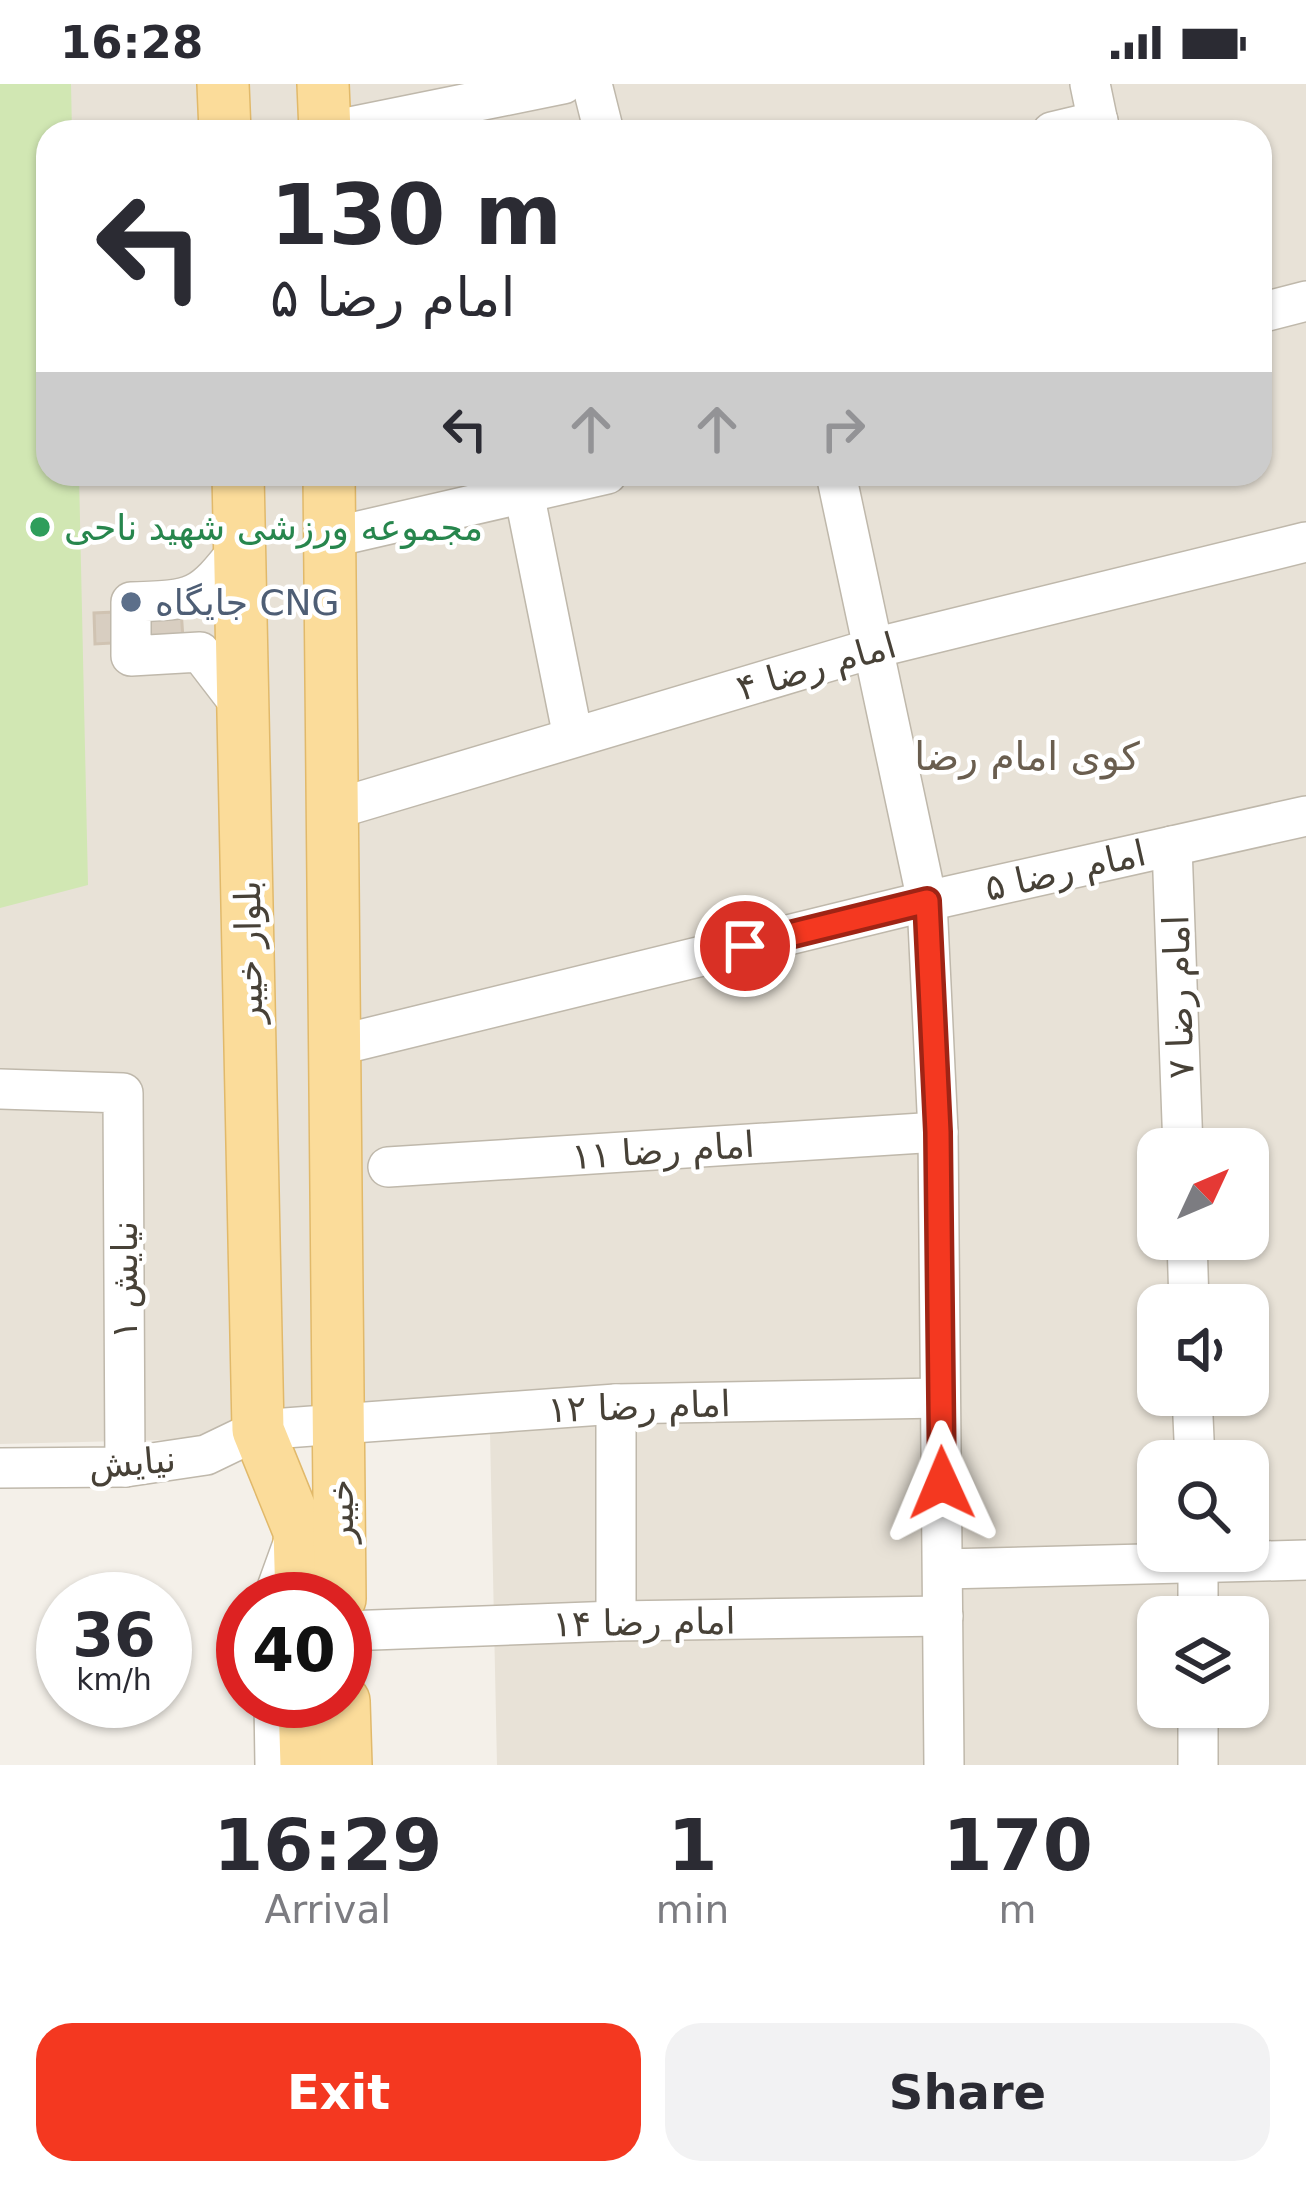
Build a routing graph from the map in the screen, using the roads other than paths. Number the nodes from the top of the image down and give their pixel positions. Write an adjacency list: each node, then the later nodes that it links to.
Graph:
1 (323, 84): 4 (main road)
2 (563, 84): 5 (street)
3 (592, 84): 6 (street)
4 (324, 120)
5 (384, 120)
6 (601, 120)
7 (1306, 302): 8 (street)
8 (1272, 310)
9 (238, 486): 16 (main road, بلوار خیبر)
10 (329, 486): 14 (main road)
11 (555, 486): 13 (street)
12 (839, 486): 17 (street)
13 (524, 493): 14 (street); 19 (street)
14 (329, 538): 20 (main road)
15 (1306, 542): 17 (street, امام رضا ۴)
16 (240, 548): 18 (main road, بلوار خیبر); 18 (street)
17 (874, 648): 19 (street, امام رضا ۴); 23 (street)
18 (243, 709): 29 (main road, بلوار خیبر)
19 (573, 737): 20 (street, امام رضا ۴)
20 (332, 810): 24 (main road)
21 (1306, 816): 22 (street, امام رضا ۵)
22 (1172, 846): 23 (street, امام رضا ۵); 26 (street, امام رضا ۷)
23 (927, 901): 24 (street, امام رضا ۵); 27 (street)
24 (334, 1046): 30 (main road)
25 (0, 1089): 37 (street, نیایش ۱)
26 (1183, 1128)
27 (938, 1132): 28 (street, امام رضا ۱۱); 33 (street)
28 (388, 1167)
29 (254, 1205): 30 (main road); 32 (main road, بلوار خیبر)
30 (334, 1205): 31 (main road)
31 (335, 1292): 32 (main road); 35 (main road)
32 (255, 1293): 36 (main road, بلوار خیبر)
33 (940, 1398): 34 (street, امام رضا ۱۲); 43 (street)
34 (616, 1405): 35 (street, امام رضا ۱۲); 48 (street)
35 (339, 1424): 36 (street, امام رضا ۱۲); 46 (main road, خیبر)
36 (258, 1430): 37 (street, نیایش); 39 (main road)
37 (125, 1467): 38 (street, نیایش)
38 (0, 1468)
39 (299, 1531): 44 (street); 45 (main road)
40 (1269, 1559): 42 (street)
41 (1137, 1560): 43 (street)
42 (1306, 1560)
43 (944, 1569): 47 (street)
44 (283, 1572)
45 (300, 1572)
46 (340, 1572)
47 (943, 1616): 48 (street, امام رضا ۱۴); 57 (street)
48 (616, 1621): 49 (street, امام رضا ۱۴)
49 (372, 1630)
50 (274, 1728): 54 (street)
51 (305, 1728): 55 (main road)
52 (345, 1728): 56 (main road)
53 (1198, 1728): 58 (street)
54 (275, 1765)
55 (306, 1765)
56 (346, 1765)
57 (944, 1765)
58 (1198, 1765)

